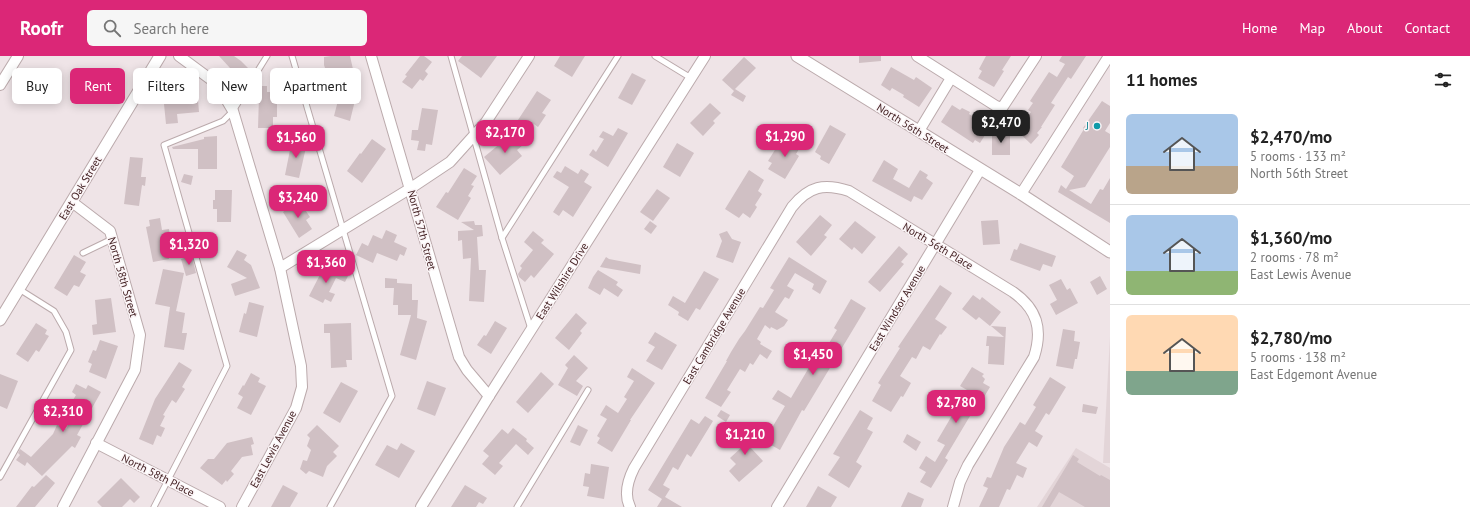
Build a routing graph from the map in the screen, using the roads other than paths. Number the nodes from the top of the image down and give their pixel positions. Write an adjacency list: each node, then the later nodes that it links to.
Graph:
1 (18, 56): 18 (street)
2 (160, 56): 26 (street, East Oak Street)
3 (179, 56): 19 (street, East Lewis Avenue)
4 (267, 56): 19 (lane)
5 (292, 56): 27 (lane)
6 (371, 56): 24 (street, North 57th Street)
7 (451, 56): 21 (lane)
8 (529, 56): 21 (street)
9 (618, 56): 28 (lane)
10 (655, 56): 16 (lane)
11 (705, 56): 16 (street, East Wilshire Drive)
12 (797, 56): 20 (street, North 56th Street)
13 (917, 56): 17 (street)
14 (1036, 56): 17 (street)
15 (1109, 56): 25 (street)
16 (691, 78): 36 (street, East Wilshire Drive)
17 (951, 78): 20 (street)
18 (0, 85)
19 (233, 111): 33 (street, East Lewis Avenue); 41 (lane)
20 (919, 132): 22 (street, North 56th Street)
21 (474, 137): 24 (street); 28 (lane)
22 (980, 170): 25 (street, North 56th Street); 30 (street, East Windsor Avenue)
23 (826, 186): 30 (street, North 56th Place); 42 (street, East Cambridge Avenue)
24 (411, 188): 27 (street); 38 (street, North 57th Street)
25 (1022, 194): 31 (street, North 56th Street)
26 (72, 202): 29 (street, North 58th Street); 34 (street, East Oak Street)
27 (344, 228): 33 (street); 47 (lane)
28 (502, 238): 36 (lane)
29 (112, 239): 32 (lane); 39 (street, North 58th Street)
30 (936, 245): 50 (street, East Windsor Avenue); 51 (street, North 56th Place)
31 (1110, 252)
32 (83, 253)
33 (280, 268): 46 (street, East Lewis Avenue)
34 (19, 289): 35 (street, East Oak Street); 40 (lane)
35 (0, 320)
36 (531, 330): 38 (street, East Wilshire Drive)
37 (588, 390): 49 (lane)
38 (490, 396): 48 (street, East Wilshire Drive)
39 (96, 443): 41 (street, North 58th Place); 43 (street, North 58th Street)
40 (0, 477)
41 (168, 481): 44 (lane); 45 (street, North 58th Place)
42 (629, 505)
43 (63, 507)
44 (154, 507)
45 (220, 507)
46 (242, 507)
47 (330, 507)
48 (421, 507)
49 (517, 507)
50 (777, 507)
51 (953, 507)

